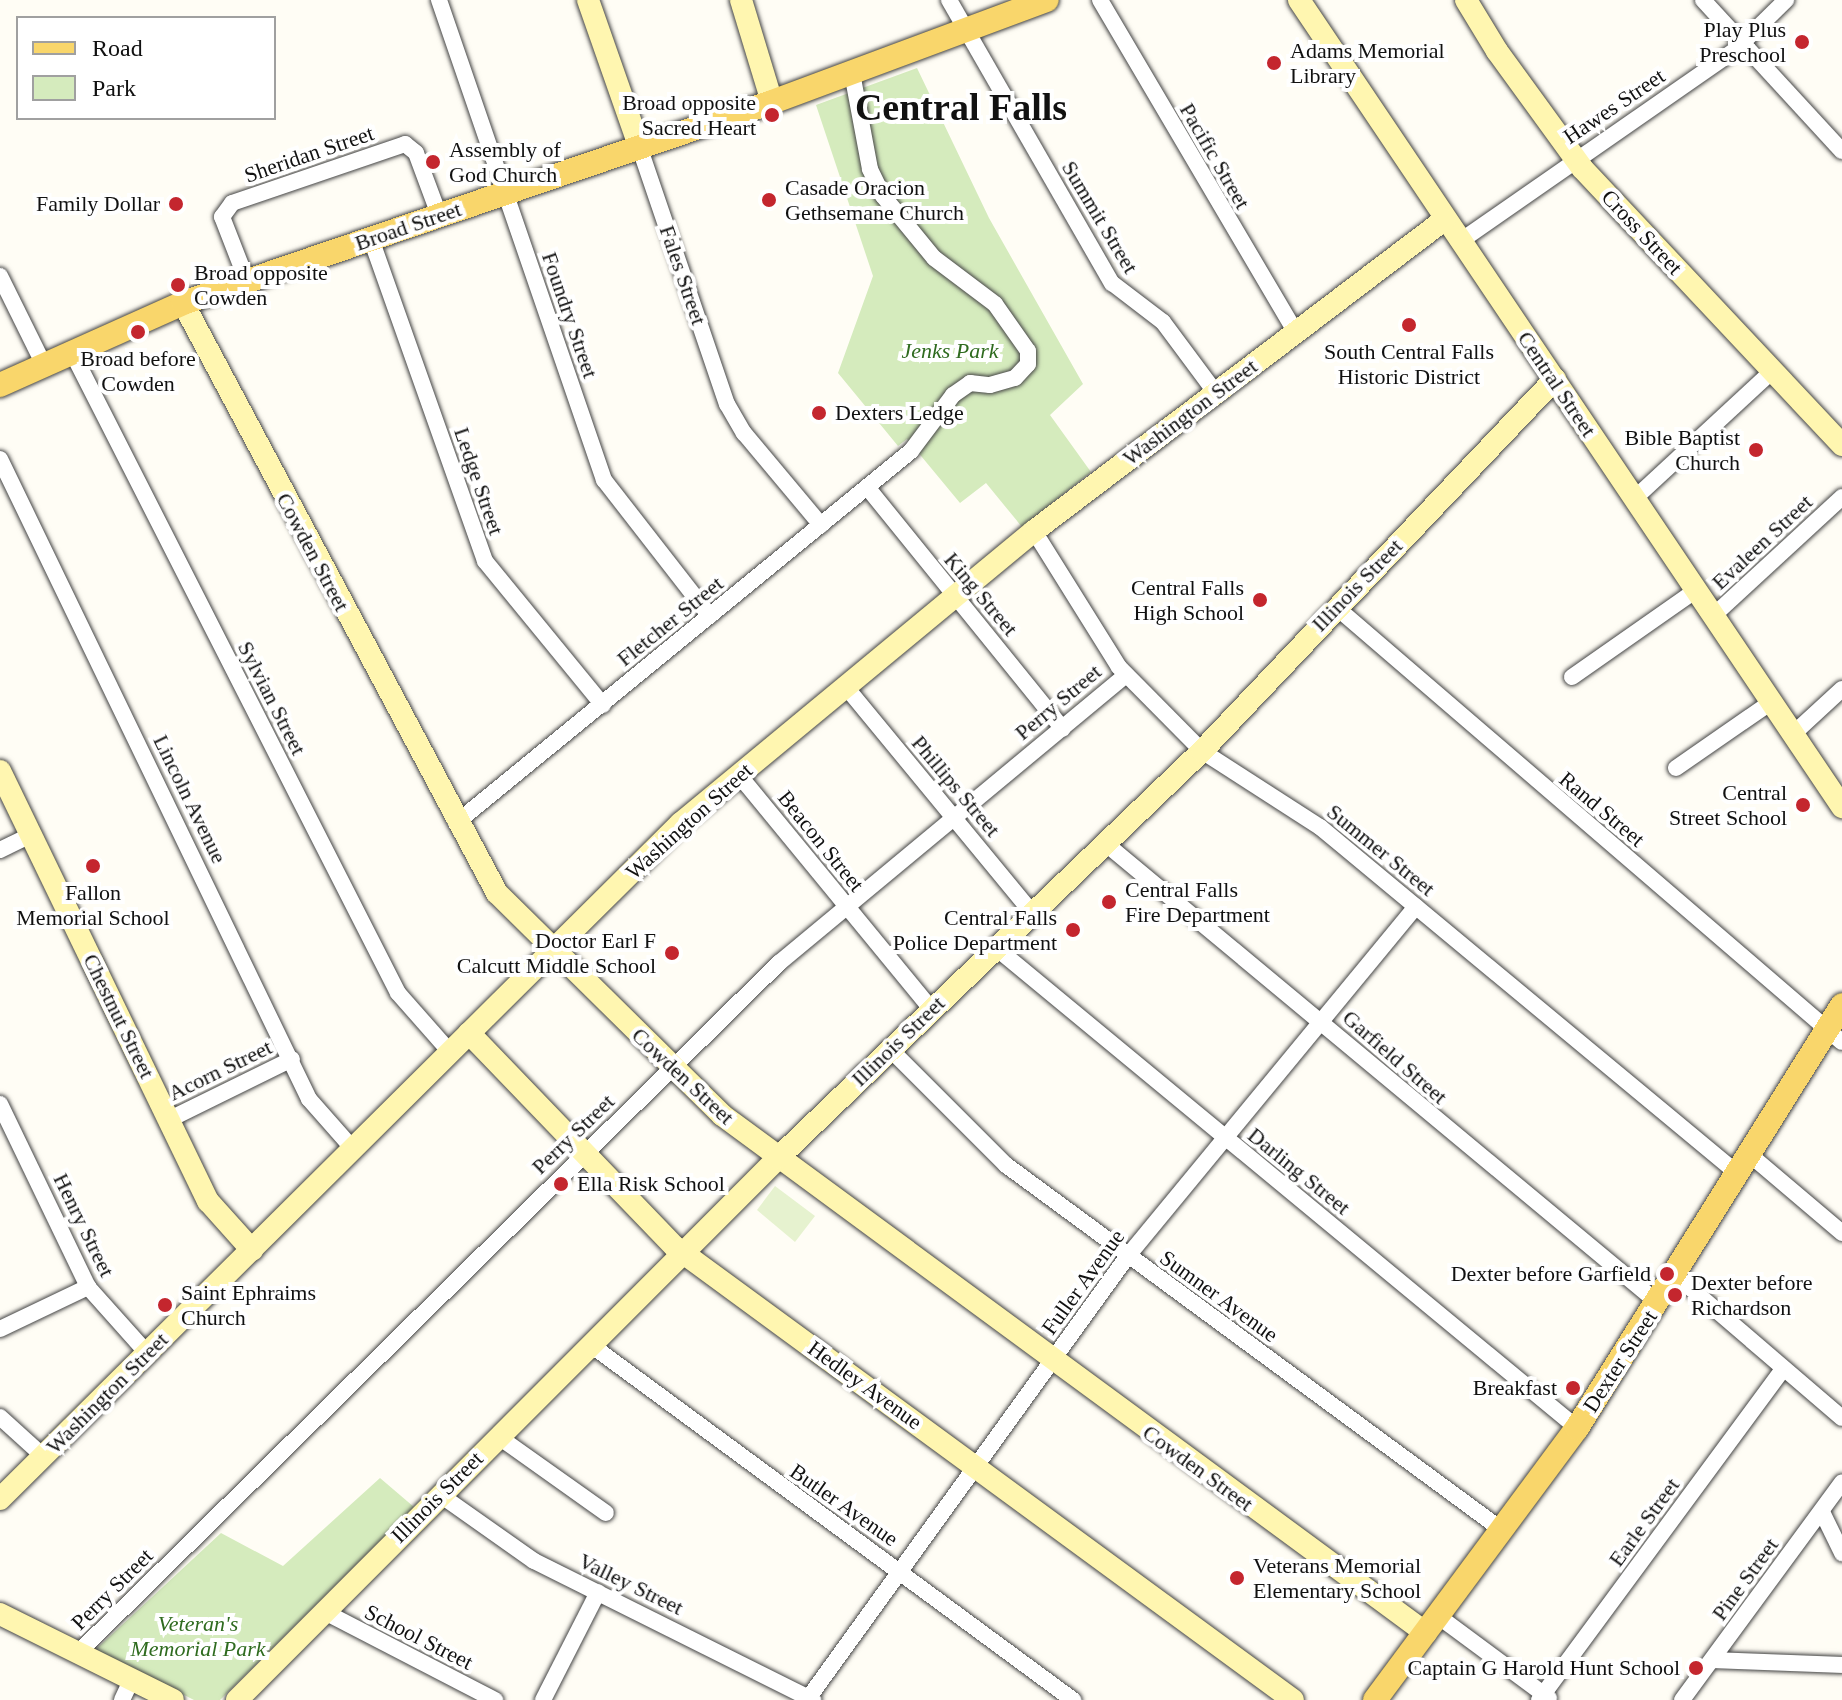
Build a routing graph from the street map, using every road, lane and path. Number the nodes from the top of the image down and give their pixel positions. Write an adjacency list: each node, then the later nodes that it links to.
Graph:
1 (439, 0): 18 (street, Foundry Street)
2 (588, 0): 15 (street, Fales Street)
3 (741, 0): 14 (street)
4 (949, 0): 11 (street, Summit Street)
5 (1047, 0): 11 (main road, Broad Street)
6 (1100, 0): 26 (street, Pacific Street)
7 (1299, 0): 20 (street, Central Street)
8 (1466, 0): 17 (street, Cross Street)
9 (1703, 0): 12 (street)
10 (1786, 0): 12 (street, Hawes Street)
11 (965, 31): 13 (main road, Broad Street); 32 (street, Summit Street)
12 (1741, 46): 16 (street); 17 (street, Hawes Street)
13 (852, 73): 14 (main road, Broad Street); 35 (street, Fletcher Street)
14 (772, 102): 15 (main road, Broad Street)
15 (639, 146): 18 (main road, Broad Street); 38 (street, Fales Street)
16 (1842, 151)
17 (1575, 159): 22 (street, Hawes Street); 29 (street, Cross Street)
18 (504, 192): 19 (main road, Broad Street); 43 (street, Foundry Street)
19 (439, 215): 21 (main road, Broad Street); 24 (street, Sheridan Street)
20 (1444, 220): 22 (street, Central Street); 26 (street, Washington Street)
21 (371, 239): 24 (main road, Broad Street); 50 (street, Ledge Street)
22 (1459, 242): 30 (street, Central Street)
23 (0, 276): 28 (street)
24 (247, 281): 25 (main road, Broad Street)
25 (183, 303): 27 (main road, Broad Street); 59 (street, Cowden Street)
26 (1296, 333): 32 (street, Washington Street)
27 (72, 352): 28 (main road, Broad Street); 74 (street, Sylvian Street)
28 (44, 365): 31 (main road, Broad Street)
29 (1772, 371): 33 (street, Cross Street); 37 (street)
30 (1555, 379): 37 (street, Central Street); 42 (street, Illinois Street)
31 (0, 385)
32 (1215, 392): 39 (street, Washington Street)
33 (1842, 445)
34 (0, 459): 75 (street, Lincoln Avenue)
35 (867, 487): 38 (street, Fletcher Street); 41 (street, King Street)
36 (1842, 497): 44 (street, Evaleen Street)
37 (1634, 499): 40 (street, Central Street)
38 (821, 525): 43 (street, Fletcher Street)
39 (1034, 531): 41 (street, Washington Street); 45 (street, Summer Street)
40 (1695, 591): 44 (street, Central Street); 46 (street)
41 (954, 598): 47 (street, Washington Street); 51 (street, King Street)
42 (1336, 607): 53 (street, Illinois Street); 72 (street, Rand Street)
43 (710, 616): 50 (street, Fletcher Street)
44 (1712, 617): 49 (street, Central Street)
45 (1126, 675): 51 (street, Perry Street); 53 (street, Summer Street)
46 (1572, 677)
47 (846, 687): 56 (street, Washington Street); 58 (street, Phillips Street)
48 (1842, 689): 52 (street)
49 (1770, 703): 52 (street, Central Street); 54 (street)
50 (603, 705): 59 (street, Fletcher Street)
51 (1063, 729): 58 (street, Perry Street)
52 (1792, 735): 57 (street, Central Street)
53 (1202, 751): 61 (street, Illinois Street); 64 (street, Summer Street)
54 (1676, 768)
55 (0, 771): 60 (street, Chestnut Street)
56 (739, 775): 63 (street, Beacon Street); 67 (street, Washington Street)
57 (1842, 807)
58 (954, 817): 63 (street, Perry Street); 65 (street, Phillips Street)
59 (456, 823): 67 (street, Cowden Street)
60 (31, 835): 62 (street); 78 (street, Chestnut Street)
61 (1105, 843): 65 (street, Illinois Street); 70 (street, Garfield Street)
62 (0, 850)
63 (847, 907): 69 (street, Beacon Street); 76 (street, Perry Street)
64 (1416, 907): 70 (street, Fuller Avenue); 83 (street, Summer Street)
65 (1032, 913): 66 (street, Illinois Street)
66 (995, 947): 69 (street, Illinois Street); 79 (street, Darling Street)
67 (554, 950): 71 (street, Washington Street); 76 (street, Cowden Street)
68 (1842, 1005): 72 (main road, Dexter Street)
69 (931, 1009): 73 (street, Illinois Street)
70 (1318, 1020): 79 (street, Fuller Avenue); 90 (street, Garfield Street)
71 (469, 1033): 74 (street, Washington Street); 81 (street, Hedley Avenue)
72 (1835, 1035): 83 (main road, Dexter Street)
73 (890, 1049): 82 (street, Illinois Street); 87 (street, Sumner Avenue)
74 (450, 1052): 80 (street, Washington Street)
75 (292, 1059): 78 (street, Acorn Street); 80 (street, Lincoln Avenue)
76 (671, 1069): 81 (street, Perry Street); 82 (street, Cowden Street)
77 (0, 1104): 89 (street, Henry Street)
78 (168, 1120): 85 (street, Chestnut Street)
79 (1221, 1137): 87 (street, Fuller Avenue); 98 (street, Darling Street)
80 (354, 1150): 85 (street, Washington Street)
81 (584, 1154): 86 (street, Hedley Avenue); 114 (street, Perry Street)
82 (778, 1158): 86 (street, Illinois Street); 94 (street, Cowden Street)
83 (1743, 1164): 84 (street, Summer Street); 88 (main road, Dexter Street)
84 (1842, 1233)
85 (252, 1250): 93 (street, Washington Street)
86 (683, 1253): 92 (street, Illinois Street); 101 (street, Hedley Avenue)
87 (1127, 1257): 94 (street, Fuller Avenue); 107 (street, Sumner Avenue)
88 (1674, 1274): 90 (main road, Dexter Street); 95 (street)
89 (88, 1287): 91 (street); 93 (street, Henry Street)
90 (1657, 1302): 98 (main road, Dexter Street)
91 (0, 1329)
92 (591, 1345): 99 (street, Illinois Street); 109 (street, Butler Avenue)
93 (147, 1353): 100 (street, Washington Street)
94 (1052, 1361): 101 (street, Fuller Avenue); 113 (street, Cowden Street)
95 (1783, 1369): 97 (street); 118 (street, Earle Street)
96 (0, 1417): 100 (street)
97 (1842, 1418)
98 (1577, 1428): 107 (main road, Dexter Street)
99 (499, 1437): 103 (street, Illinois Street); 106 (street)
100 (43, 1456): 104 (street, Washington Street)
101 (975, 1466): 109 (street, Fuller Avenue); 126 (street, Hedley Avenue)
102 (1842, 1482): 105 (street, Pine Street)
103 (439, 1494): 110 (street, Valley Street); 111 (street, Illinois Street)
104 (0, 1499)
105 (1822, 1512): 108 (street); 115 (street, Pine Street)
106 (606, 1513)
107 (1502, 1530): 113 (main road, Dexter Street)
108 (1842, 1553)
109 (898, 1571): 119 (street, Fuller Avenue); 125 (street, Butler Avenue)
110 (598, 1592): 119 (street, Valley Street); 124 (street)
111 (323, 1611): 122 (street, Illinois Street); 123 (street, School Street)
112 (0, 1614): 114 (street)
113 (1432, 1624): 118 (street); 127 (main road, Dexter Street)
114 (78, 1653): 117 (street)
115 (1713, 1660): 116 (street); 128 (street, Pine Street)
116 (1842, 1665)
117 (132, 1679): 120 (street); 121 (street)
118 (1545, 1698)
119 (809, 1699)
120 (122, 1700)
121 (173, 1700)
122 (237, 1700)
123 (495, 1700)
124 (543, 1700)
125 (1073, 1700)
126 (1293, 1700)
127 (1375, 1700)
128 (1682, 1700)

